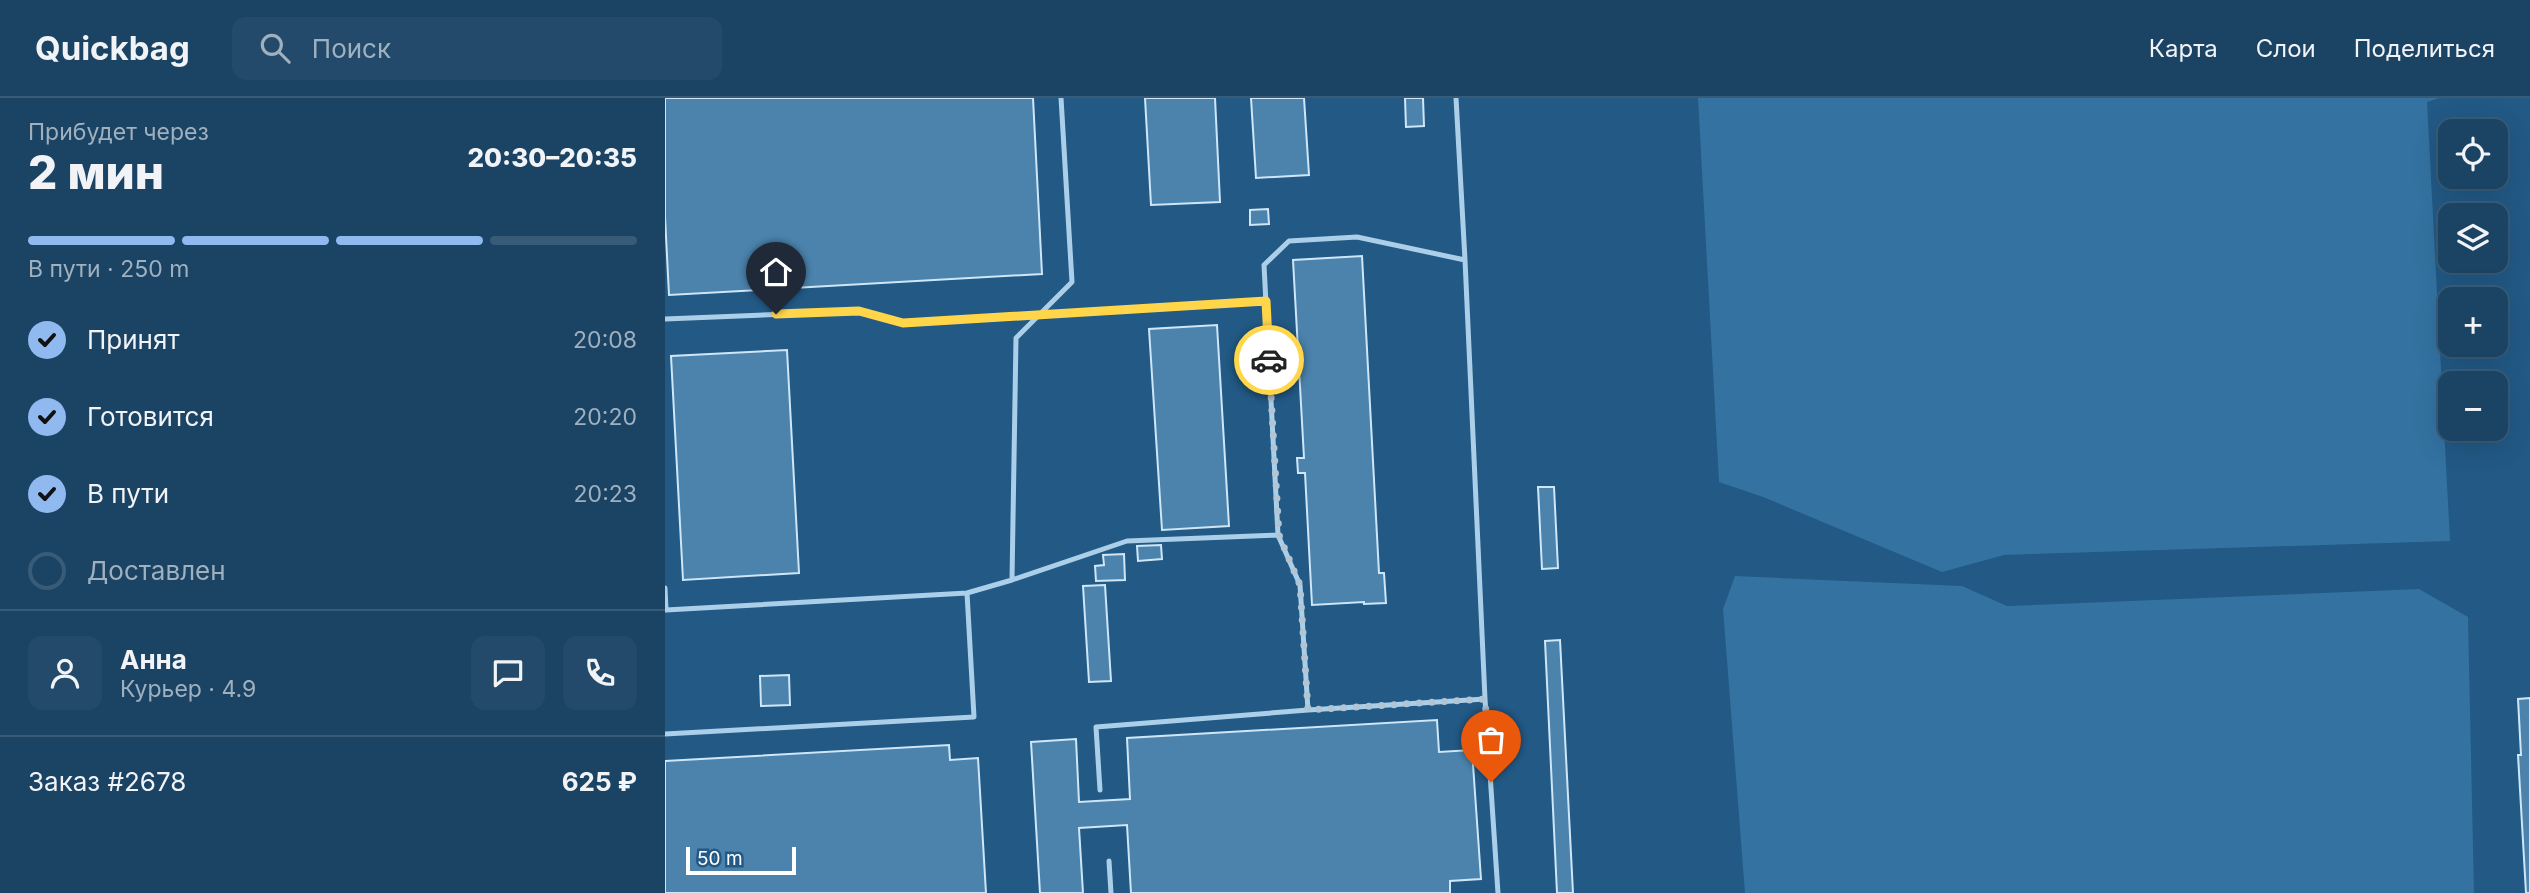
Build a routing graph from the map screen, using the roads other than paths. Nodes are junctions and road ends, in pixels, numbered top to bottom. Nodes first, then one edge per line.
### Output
1 (1061, 98) edge
2 (1456, 98) edge
3 (1465, 260) junction
4 (1266, 301) junction
5 (1038, 316) junction
6 (665, 318) edge
7 (1279, 535) junction
8 (1012, 580) junction
9 (665, 587) edge
10 (967, 593) junction
11 (666, 610) edge
12 (1485, 699) junction
13 (1308, 710) junction
14 (665, 734) edge
15 (1100, 790) dead end
16 (1109, 861) dead end
17 (1111, 893) edge
18 (1498, 893) edge

1 - 5 lane
2 - 3 lane
3 - 4 lane
3 - 12 lane
4 - 5 lane
4 - 7 lane
5 - 6 lane
5 - 8 lane
7 - 8 lane
7 - 13 lane
8 - 10 lane
9 - 11 lane
10 - 11 lane
10 - 14 lane
12 - 13 lane
12 - 18 lane
13 - 15 lane
16 - 17 lane

